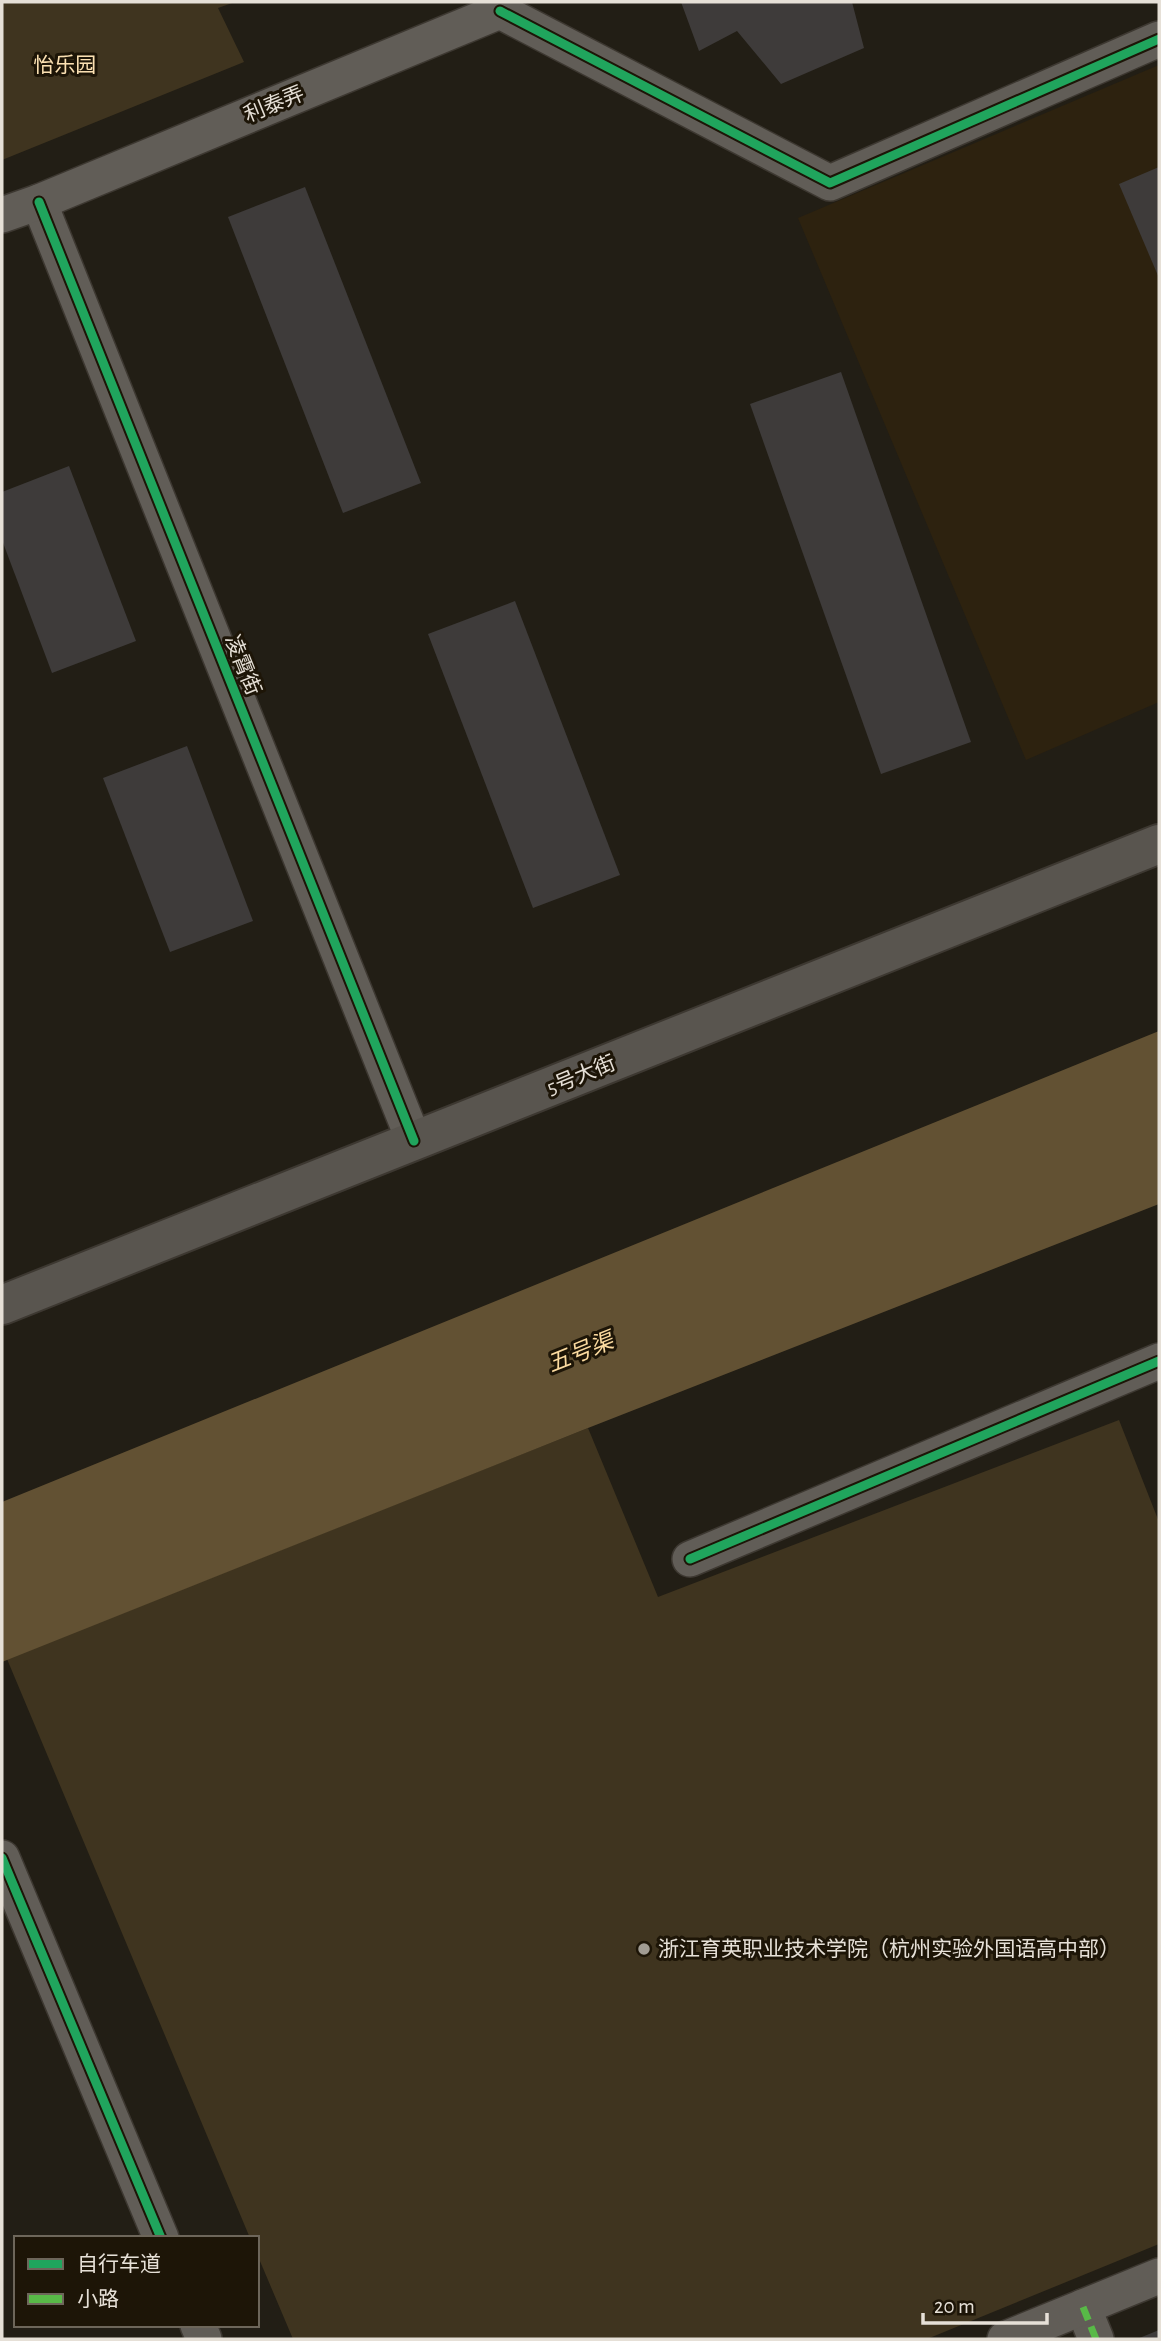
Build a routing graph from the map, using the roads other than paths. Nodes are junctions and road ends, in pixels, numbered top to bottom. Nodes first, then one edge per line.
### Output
1 (501, 6) edge
2 (1159, 39) edge
3 (39, 202) junction
4 (2, 215) edge
5 (1159, 844) edge
6 (414, 1141) junction
7 (2, 1305) edge
8 (1159, 1362) edge
9 (691, 1559) dead end
10 (2, 1858) edge
11 (160, 2236) edge
12 (1159, 2276) edge
13 (1083, 2307) junction
14 (1005, 2339) edge
15 (1096, 2339) edge

1 - 2 street
1 - 3 street, 利泰弄
3 - 4 street
3 - 6 street, 凌霄街
5 - 6 main road, 5号大街
6 - 7 main road, 5号大街
8 - 9 street
10 - 11 street
12 - 13 street
13 - 14 street
13 - 15 street

